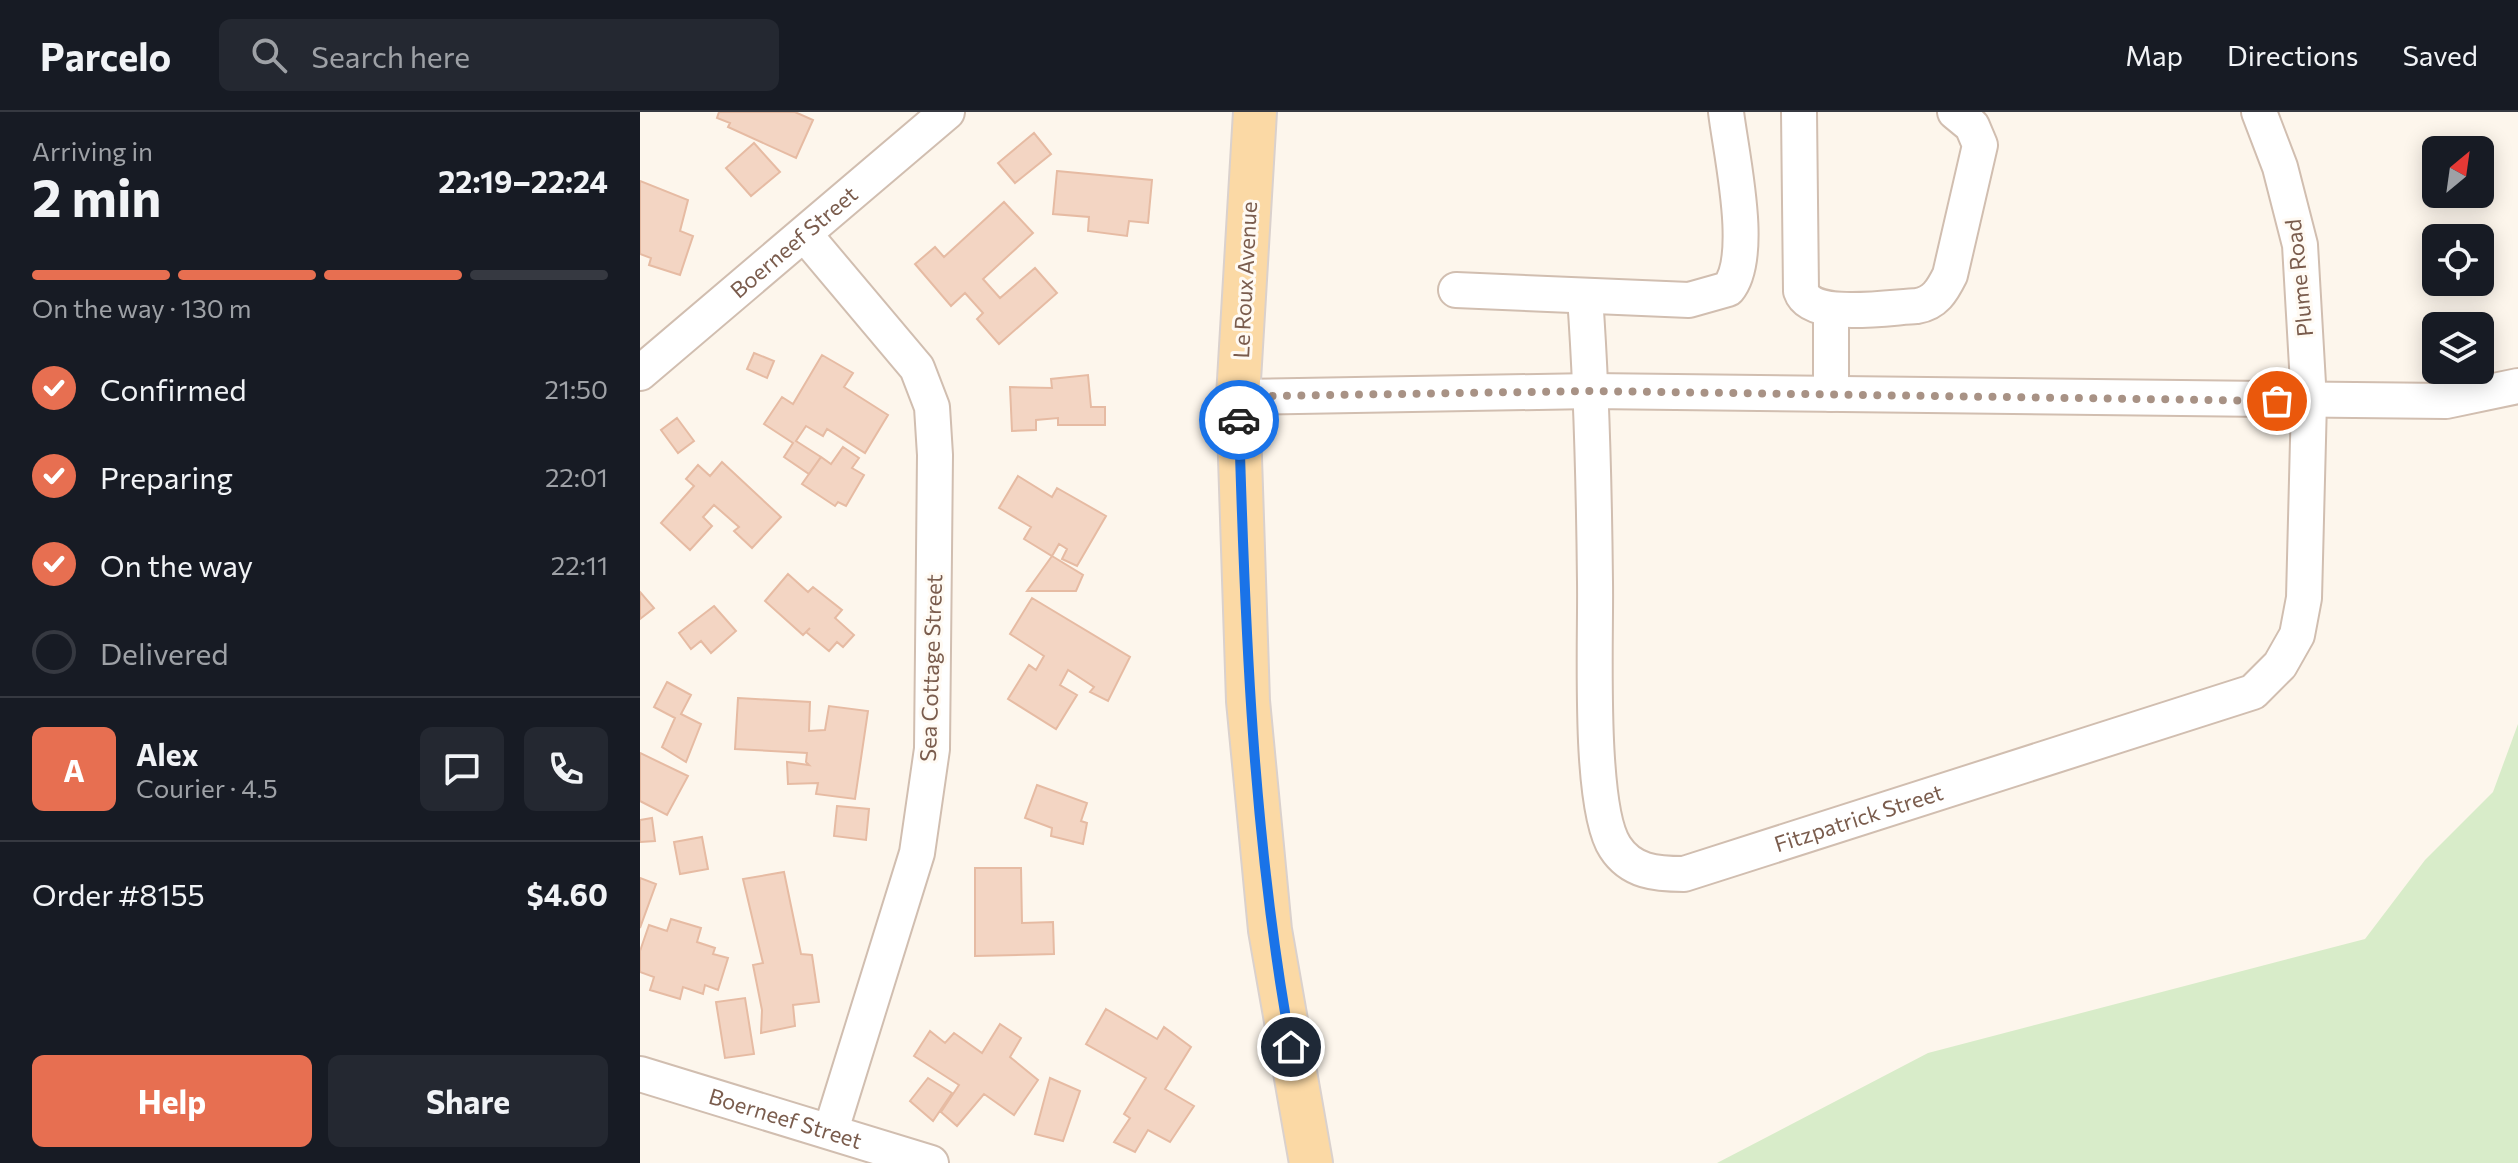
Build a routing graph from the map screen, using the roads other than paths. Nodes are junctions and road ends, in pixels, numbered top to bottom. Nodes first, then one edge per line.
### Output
1 (947, 112) edge
2 (1255, 112) edge
3 (1726, 112) edge
4 (1799, 112) edge
5 (1955, 112) edge
6 (2259, 112) edge
7 (805, 235) junction
8 (1456, 290) dead end
9 (1585, 297) junction
10 (1826, 310) junction
11 (640, 373) edge
12 (2518, 386) edge
13 (1592, 391) junction
14 (1831, 394) junction
15 (1238, 397) junction
16 (2309, 401) junction
17 (640, 1074) edge
18 (831, 1130) junction
19 (931, 1163) edge
20 (1311, 1163) edge

1 - 7 street, Boerneef Street
2 - 15 main road, Le Roux Avenue
3 - 9 street
4 - 10 street
5 - 10 street
6 - 16 street, Plume Road
7 - 11 street, Boerneef Street
7 - 18 street, Sea Cottage Street
8 - 9 street
9 - 13 street, Fitzpatrick Street
10 - 14 street
12 - 16 street
13 - 14 street
13 - 15 street
13 - 16 street, Fitzpatrick Street
14 - 16 street
15 - 20 main road, Le Roux Avenue
17 - 18 street, Boerneef Street
18 - 19 street, Boerneef Street

